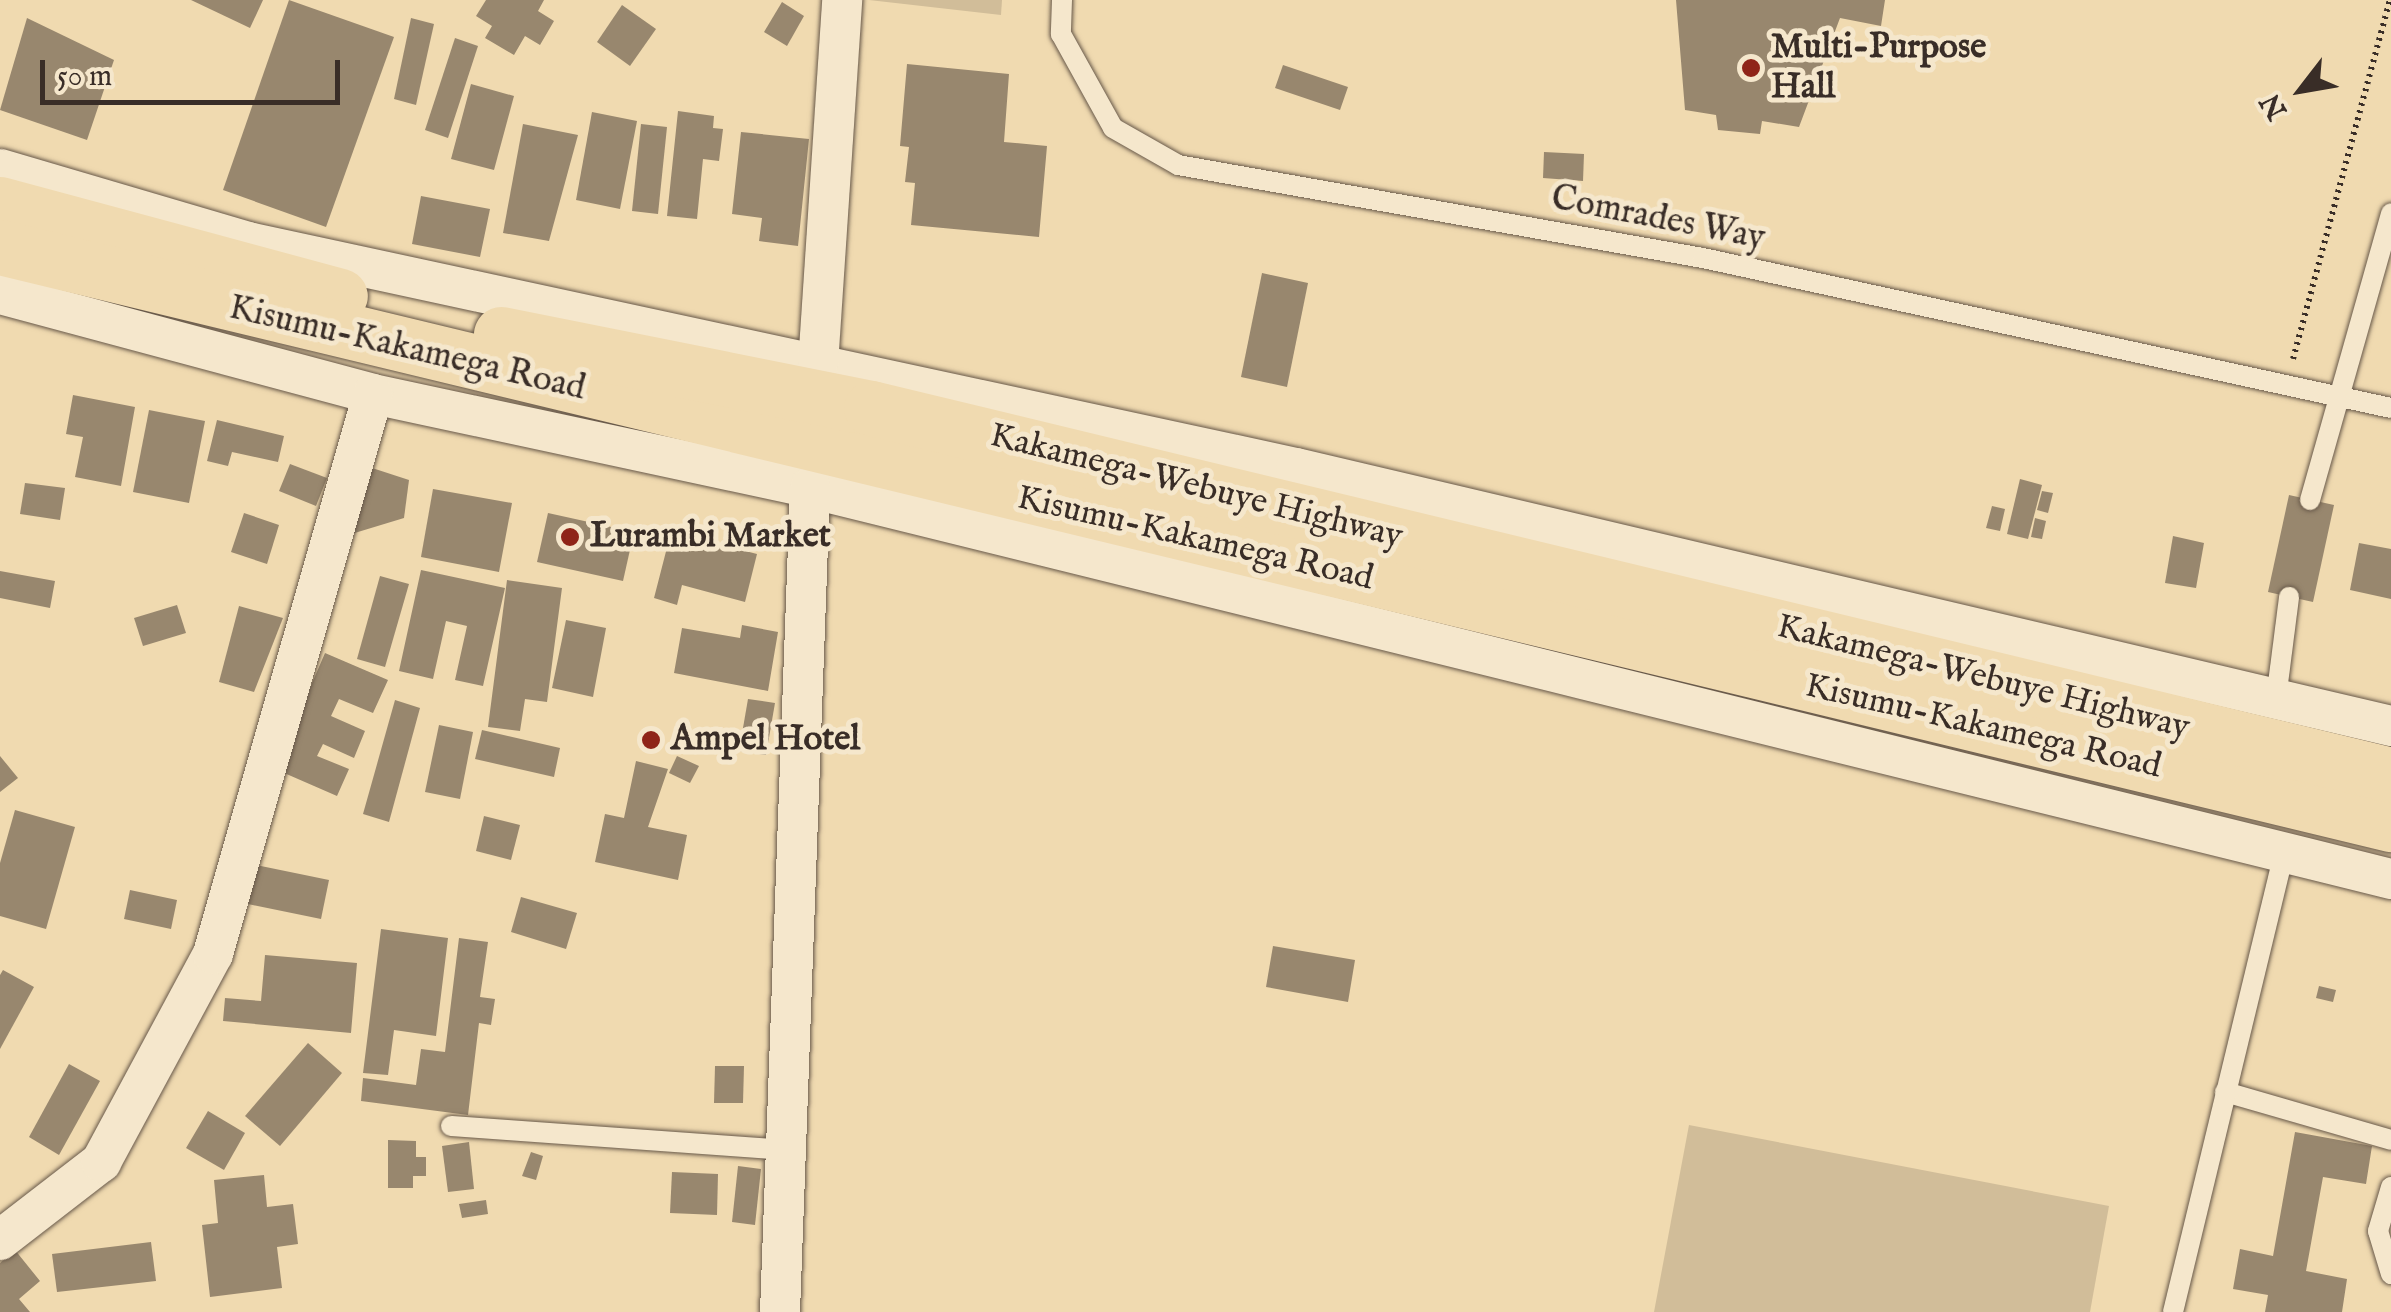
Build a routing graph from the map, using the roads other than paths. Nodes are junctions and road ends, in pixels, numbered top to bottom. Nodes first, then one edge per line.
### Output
1 (842, 0) edge
2 (1062, 0) edge
3 (0, 168) edge
4 (0, 204) edge
5 (2391, 214) edge
6 (0, 247) edge
7 (0, 294) edge
8 (818, 365) junction
9 (373, 394) junction
10 (2334, 395) junction
11 (2391, 408) edge
12 (810, 488) junction
13 (2310, 500) dead end
14 (2289, 597) dead end
15 (2276, 699) junction
16 (2391, 726) edge
17 (2391, 775) edge
18 (2391, 824) edge
19 (2284, 853) junction
20 (2391, 879) edge
21 (2226, 1092) junction
22 (450, 1126) dead end
23 (2391, 1140) edge
24 (787, 1150) junction
25 (2391, 1187) edge
26 (0, 1240) edge
27 (2391, 1274) edge
28 (780, 1312) edge
29 (2173, 1312) edge

1 - 8 street
2 - 10 lane, Comrades Way
3 - 8 street
4 - 17 highway, Kakamega-Webuye Highway
5 - 10 lane
6 - 18 highway, Kisumu-Kakamega Road
7 - 9 street
8 - 15 street
9 - 12 street
9 - 26 street
10 - 11 lane, Comrades Way
10 - 13 lane
12 - 19 street
12 - 24 street
14 - 15 lane
15 - 16 street
19 - 20 street
19 - 21 lane
21 - 23 lane
21 - 29 lane
22 - 24 lane
24 - 28 street
25 - 27 lane

